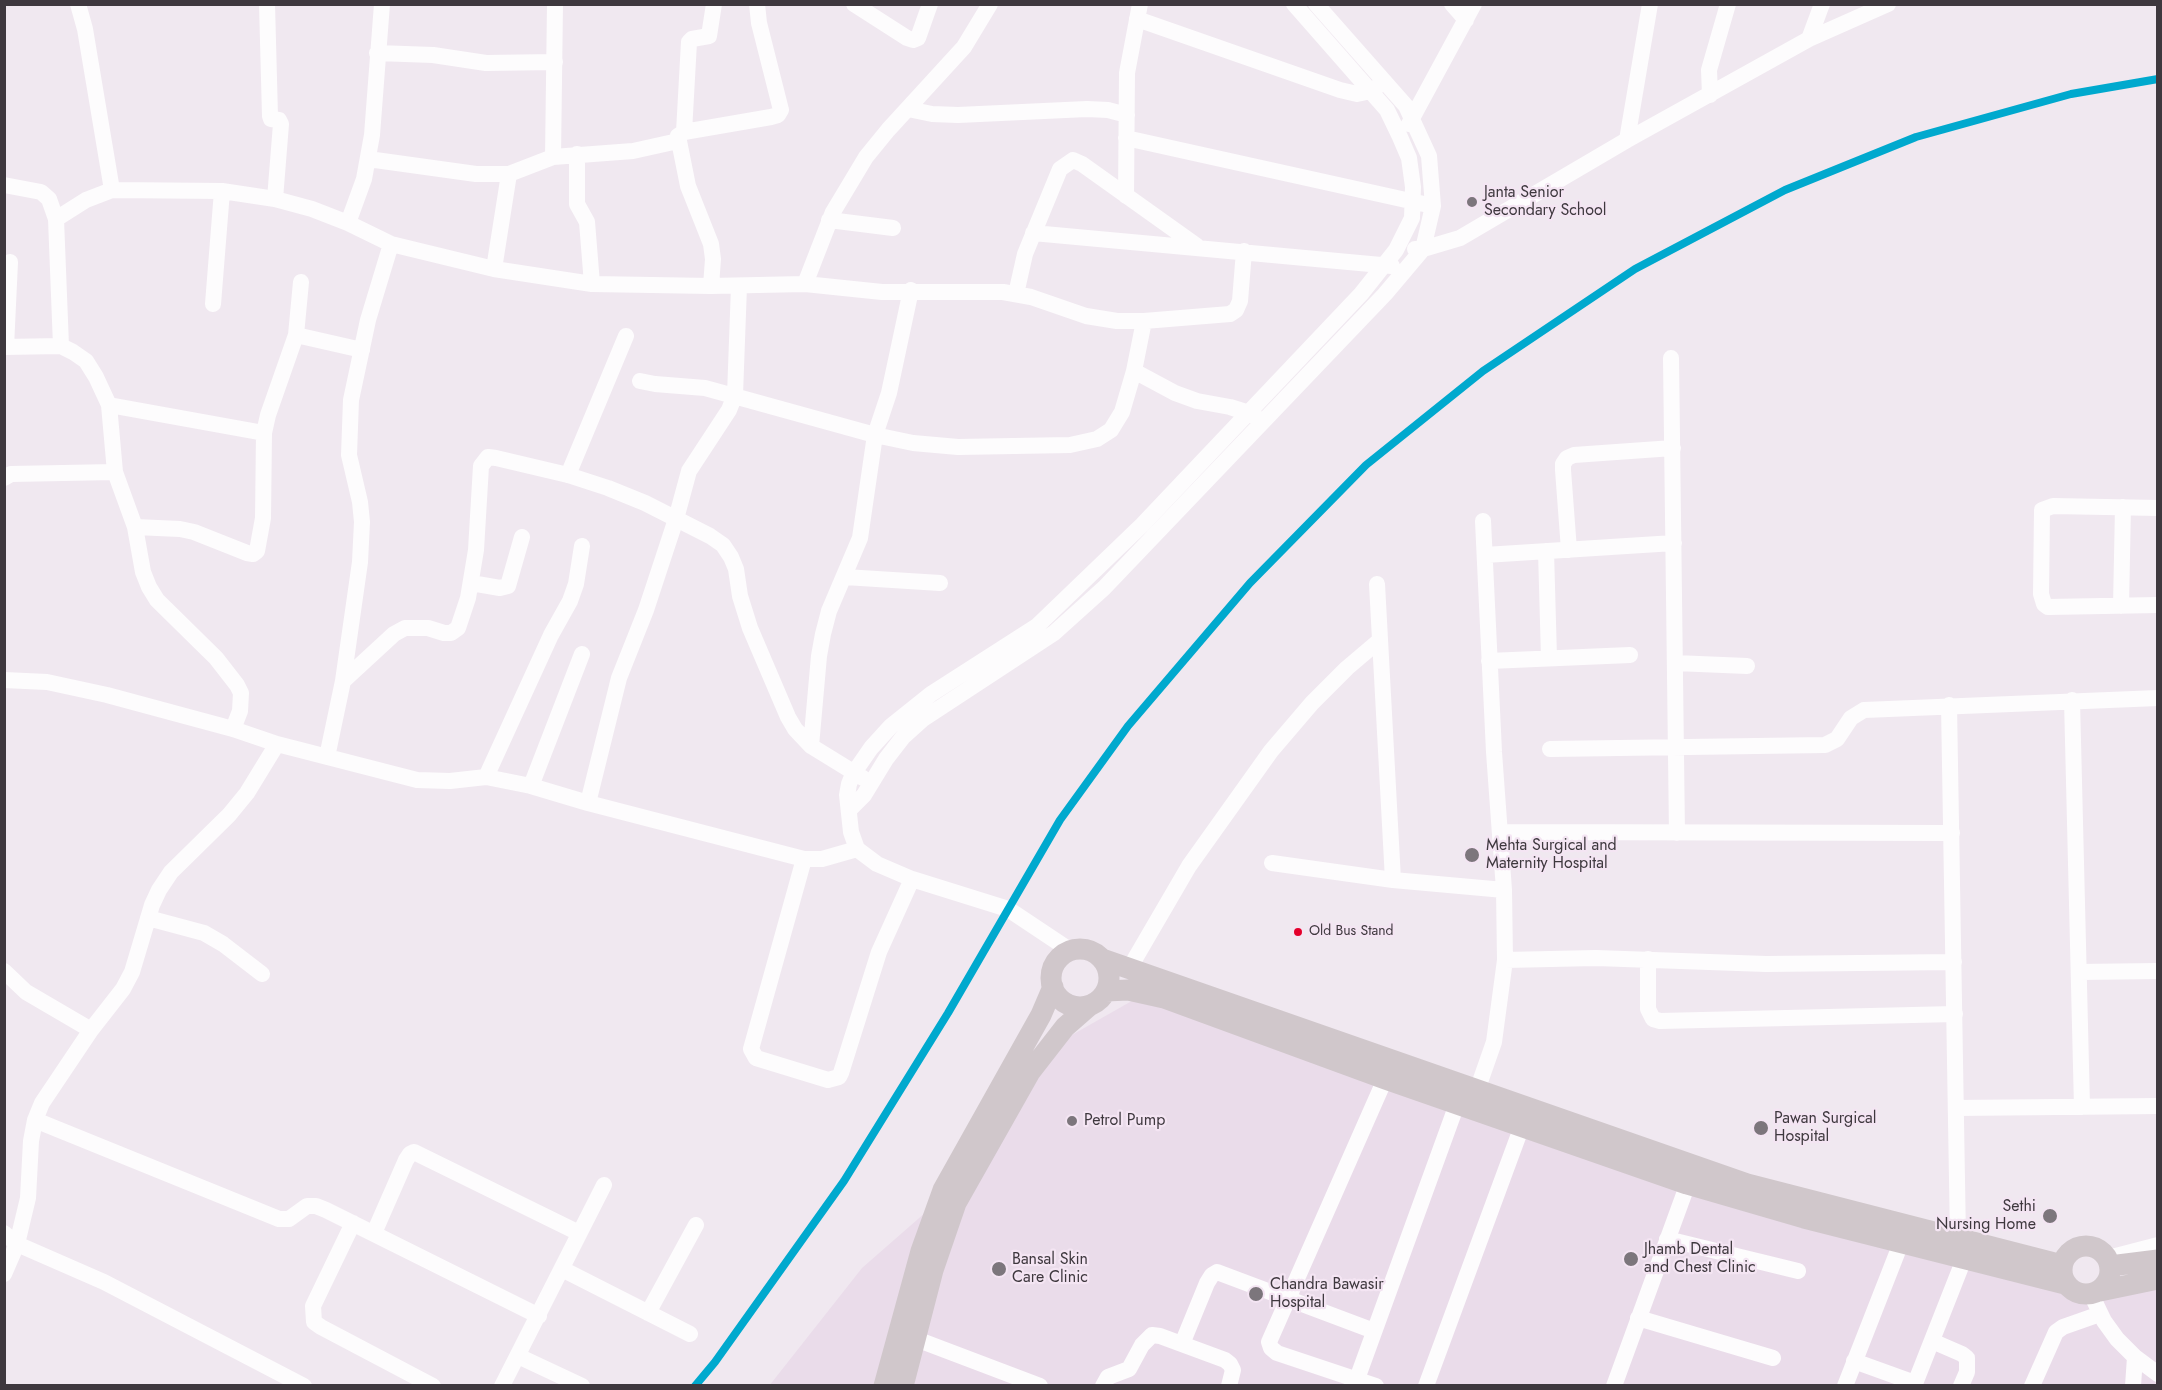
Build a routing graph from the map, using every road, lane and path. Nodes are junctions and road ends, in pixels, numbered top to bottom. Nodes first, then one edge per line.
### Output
1 (78, 4) edge
2 (267, 4) edge
3 (382, 4) edge
4 (555, 4) edge
5 (714, 4) edge
6 (757, 4) edge
7 (854, 4) edge
8 (930, 4) edge
9 (990, 4) edge
10 (1294, 4) edge
11 (1316, 4) edge
12 (1452, 4) edge
13 (1474, 4) edge
14 (1650, 4) edge
15 (1728, 4) edge
16 (1822, 4) edge
17 (1888, 4) edge
18 (1139, 12) edge
19 (1466, 20) junction
20 (1809, 39) junction
21 (377, 53) junction
22 (555, 62) junction
23 (1384, 81) junction
24 (1371, 91) junction
25 (1710, 95) junction
26 (908, 109) junction
27 (1127, 115) junction
28 (1412, 118) junction
29 (681, 136) junction
30 (1400, 137) junction
31 (1126, 138) junction
32 (1627, 141) junction
33 (577, 154) junction
34 (553, 157) junction
35 (368, 159) junction
36 (509, 174) junction
37 (4, 185) edge
38 (112, 190) junction
39 (222, 191) junction
40 (1126, 196) junction
41 (275, 200) junction
42 (1413, 203) junction
43 (1433, 206) junction
44 (56, 219) junction
45 (829, 220) junction
46 (348, 223) junction
47 (893, 228) dead end
48 (1033, 234) junction
49 (391, 244) junction
50 (1198, 247) junction
51 (1423, 249) junction
52 (1396, 250) junction
53 (1244, 251) junction
54 (10, 261) dead end
55 (1384, 265) junction
56 (1408, 267) junction
57 (494, 269) junction
58 (301, 282) dead end
59 (592, 284) junction
60 (805, 285) junction
61 (711, 286) junction
62 (739, 286) junction
63 (911, 290) junction
64 (1016, 294) junction
65 (213, 304) dead end
66 (1144, 321) junction
67 (296, 335) junction
68 (626, 336) dead end
69 (61, 346) junction
70 (5, 347) edge
71 (362, 350) junction
72 (1671, 358) dead end
73 (1134, 370) junction
74 (640, 381) dead end
75 (735, 395) junction
76 (109, 405) junction
77 (1256, 417) junction
78 (264, 434) junction
79 (875, 435) junction
80 (1673, 448) junction
81 (115, 472) junction
82 (568, 475) junction
83 (4, 478) edge
84 (2123, 507) junction
85 (2157, 508) edge
86 (676, 519) junction
87 (1483, 521) dead end
88 (135, 527) junction
89 (522, 537) dead end
90 (1674, 543) junction
91 (582, 546) dead end
92 (1569, 550) junction
93 (1546, 551) junction
94 (1485, 555) junction
95 (845, 578) junction
96 (471, 583) junction
97 (940, 583) dead end
98 (1377, 584) dead end
99 (2157, 605) edge
100 (2121, 606) junction
101 (1380, 640) junction
102 (582, 654) dead end
103 (1630, 655) dead end
104 (1549, 658) junction
105 (1489, 661) junction
106 (1675, 663) junction
107 (1747, 666) dead end
108 (4, 680) edge
109 (342, 681) junction
110 (2157, 698) edge
111 (2072, 700) junction
112 (1949, 705) junction
113 (233, 729) junction
114 (277, 744) junction
115 (811, 746) junction
116 (1676, 747) junction
117 (1550, 749) dead end
118 (327, 757) junction
119 (853, 774) junction
120 (486, 777) junction
121 (872, 783) junction
122 (531, 786) junction
123 (588, 803) junction
124 (849, 810) junction
125 (1500, 832) junction
126 (1677, 833) junction
127 (1952, 833) junction
128 (857, 849) junction
129 (804, 859) junction
130 (1272, 863) dead end
131 (912, 879) junction
132 (1393, 880) junction
133 (1504, 890) junction
134 (148, 918) junction
135 (1071, 951) junction
136 (1102, 959) junction
137 (1648, 959) junction
138 (1505, 960) junction
139 (1954, 962) junction
140 (1129, 969) junction
141 (4, 971) edge
142 (2157, 971) edge
143 (2079, 972) junction
144 (262, 974) dead end
145 (1053, 987) junction
146 (1106, 991) junction
147 (1089, 1006) junction
148 (1955, 1014) junction
149 (91, 1030) junction
150 (1385, 1079) junction
151 (1468, 1101) junction
152 (2157, 1106) edge
153 (2082, 1107) junction
154 (1956, 1108) junction
155 (35, 1120) junction
156 (1522, 1126) junction
157 (1691, 1175) junction
158 (604, 1185) dead end
159 (353, 1223) junction
160 (696, 1225) dead end
161 (374, 1233) junction
162 (579, 1233) junction
163 (11, 1238) edge
164 (1667, 1239) junction
165 (1901, 1243) junction
166 (2157, 1245) edge
167 (1961, 1249) junction
168 (2157, 1260) edge
169 (2109, 1262) junction
170 (562, 1269) junction
171 (1798, 1271) dead end
172 (5, 1273) edge
173 (2063, 1274) junction
174 (2157, 1279) edge
175 (2095, 1292) junction
176 (1287, 1299) junction
177 (648, 1313) junction
178 (2100, 1314) junction
179 (539, 1316) junction
180 (1638, 1318) junction
181 (1374, 1331) junction
182 (690, 1334) dead end
183 (916, 1339) junction
184 (1932, 1341) junction
185 (1182, 1344) junction
186 (518, 1356) junction
187 (2135, 1357) junction
188 (1773, 1358) dead end
189 (1854, 1361) junction
190 (2157, 1374) edge
191 (1004, 1379) edge
192 (1357, 1379) junction
193 (1915, 1384) edge
194 (304, 1386) edge
195 (433, 1386) edge
196 (502, 1386) edge
197 (582, 1386) edge
198 (884, 1386) edge
199 (903, 1386) edge
200 (1040, 1386) edge
201 (1103, 1386) edge
202 (1229, 1386) edge
203 (1376, 1386) edge
204 (1426, 1386) edge
205 (1614, 1386) edge
206 (1845, 1386) edge
207 (1961, 1386) edge
208 (2032, 1386) edge
209 (2133, 1386) edge

1 - 38 street
2 - 41 street
3 - 21 street
4 - 22 street
5 - 29 street
6 - 29 street
7 - 8 street
9 - 26 street
10 - 24 street
11 - 23 street
12 - 19 street
13 - 19 street
14 - 32 street
15 - 25 street
16 - 20 street
17 - 20 street
18 - 24 street
18 - 27 street
19 - 28 street
20 - 25 street
21 - 22 street
21 - 35 street
22 - 34 street
23 - 24 street
23 - 28 street
24 - 30 street
25 - 32 street
26 - 27 street
26 - 45 street
27 - 31 street
28 - 30 street
28 - 43 street
29 - 33 street
29 - 61 street
30 - 42 street
31 - 40 street
31 - 42 street
32 - 51 street
33 - 34 street
33 - 59 street
34 - 36 street
35 - 36 street
35 - 46 street
36 - 57 street
37 - 44 street
38 - 39 street
38 - 44 street
39 - 41 street
39 - 65 street
40 - 48 street
40 - 50 street
41 - 46 street
42 - 43 street
42 - 52 street
43 - 51 street
44 - 69 street
45 - 47 street
45 - 60 street
46 - 49 street
48 - 50 street
48 - 64 street
49 - 57 street
49 - 71 street
50 - 53 street
51 - 52 street
51 - 56 street
52 - 55 street
53 - 55 street
53 - 66 street
54 - 70 street
55 - 56 street
55 - 77 street
56 - 77 street
57 - 59 street
58 - 67 street
59 - 61 street
60 - 62 street
60 - 63 street
61 - 62 street
62 - 75 street
63 - 64 street
63 - 79 street
64 - 66 street
66 - 73 street
67 - 71 street
67 - 78 street
68 - 82 street
69 - 70 street
69 - 76 street
71 - 109 street
72 - 80 street
73 - 77 street
73 - 79 street
74 - 75 street
75 - 79 street
75 - 86 street
76 - 78 street
76 - 81 street
77 - 119 street
77 - 121 street
78 - 88 street
79 - 95 street
80 - 90 street
80 - 92 street
81 - 83 street
81 - 88 street
82 - 86 street
82 - 96 street
84 - 85 street
84 - 100 street
84 - 100 street
86 - 115 street
86 - 123 street
87 - 94 street
88 - 113 street
89 - 96 street
90 - 92 street
90 - 106 street
91 - 120 street
92 - 93 street
93 - 94 street
93 - 104 street
94 - 105 street
95 - 97 street
95 - 115 street
96 - 109 street
98 - 101 street
99 - 100 street
101 - 132 street
101 - 140 street
102 - 122 street
103 - 104 street
104 - 105 street
105 - 125 street
106 - 107 street
106 - 116 street
108 - 113 street
109 - 118 street
110 - 111 street
111 - 112 street
111 - 143 street
112 - 116 street
112 - 127 street
113 - 114 street
114 - 118 street
114 - 134 street
115 - 119 street
116 - 117 street
116 - 126 street
118 - 120 street
119 - 121 street
119 - 124 street
120 - 122 street
121 - 124 street
122 - 123 street
123 - 129 street
124 - 128 street
125 - 126 street
125 - 133 street
126 - 127 street
127 - 139 street
128 - 129 street
128 - 131 street
129 - 131 street
130 - 132 street
131 - 135 street
132 - 133 street
133 - 138 street
134 - 144 street
134 - 149 street
135 - 136 main road
135 - 145 main road
136 - 140 main road
136 - 146 main road
137 - 138 street
137 - 139 street
137 - 148 street
138 - 151 street
139 - 148 street
140 - 151 main road
141 - 149 street
142 - 143 street
143 - 153 street
145 - 147 main road
145 - 198 main road
146 - 147 main road
146 - 150 main road
147 - 183 main road
148 - 154 street
149 - 155 street
150 - 151 main road
150 - 176 street
151 - 156 main road
151 - 157 main road
151 - 181 street
152 - 153 street
153 - 154 street
154 - 167 street
155 - 159 street
155 - 163 street
156 - 157 main road
156 - 204 street
157 - 164 street
157 - 165 main road
157 - 167 main road
158 - 162 street
159 - 161 street
159 - 195 street
160 - 177 street
161 - 162 street
161 - 179 street
162 - 170 street
163 - 172 street
163 - 194 street
164 - 171 street
164 - 180 street
165 - 167 main road
165 - 189 street
166 - 169 street
167 - 173 main road
167 - 184 street
168 - 169 main road
169 - 173 main road
169 - 175 main road
170 - 177 street
170 - 179 street
173 - 175 main road
174 - 175 main road
175 - 178 street
176 - 181 street
176 - 185 street
176 - 192 street
177 - 182 street
178 - 187 street
178 - 208 street
179 - 186 street
180 - 188 street
180 - 205 street
181 - 192 street
183 - 191 street
183 - 199 main road
184 - 193 street
184 - 207 street
185 - 201 street
185 - 202 street
186 - 196 street
186 - 197 street
187 - 190 street
187 - 209 street
189 - 193 street
189 - 206 street
191 - 200 street
192 - 203 street

